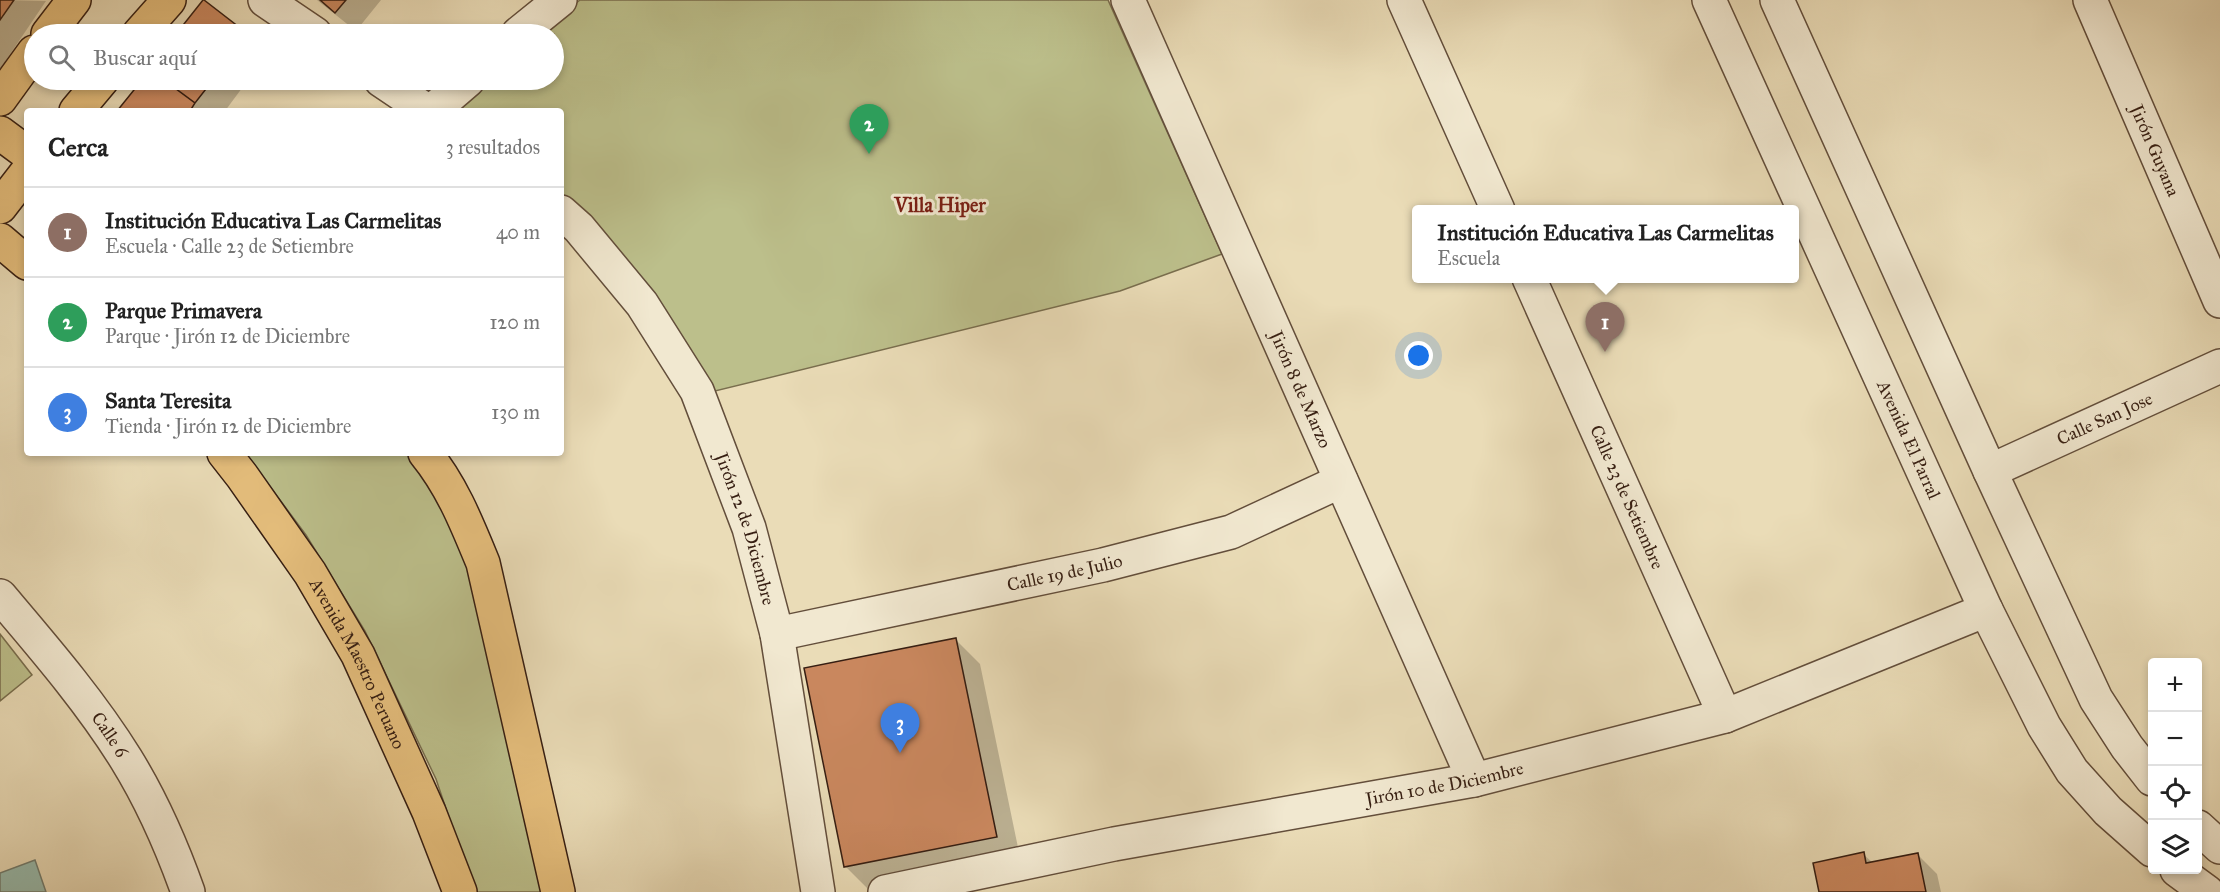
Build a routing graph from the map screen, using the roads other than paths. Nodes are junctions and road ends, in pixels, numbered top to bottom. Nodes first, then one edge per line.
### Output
1 (74, 0) edge
2 (170, 0) edge
3 (265, 0) edge
4 (560, 0) edge
5 (1128, 0) edge
6 (1404, 0) edge
7 (1709, 0) edge
8 (1777, 0) edge
9 (2090, 0) edge
10 (56, 24) edge
11 (148, 24) edge
12 (300, 24) edge
13 (530, 24) edge
14 (24, 65) edge
15 (94, 90) edge
16 (396, 90) edge
17 (456, 90) edge
18 (0, 99) edge
19 (79, 108) edge
20 (423, 108) edge
21 (435, 108) edge
22 (0, 133) edge
23 (24, 151) edge
24 (24, 176) edge
25 (1496, 205) edge
26 (0, 207) edge
27 (564, 215) edge
28 (0, 240) edge
29 (24, 260) edge
30 (1531, 283) edge
31 (2220, 301) edge
32 (2220, 366) edge
33 (226, 456) edge
34 (427, 456) edge
35 (1990, 471) junction
36 (1341, 481) junction
37 (0, 596) edge
38 (1986, 610) junction
39 (777, 634) junction
40 (1725, 716) junction
41 (2148, 774) edge
42 (1474, 780) junction
43 (2202, 831) edge
44 (2148, 846) edge
45 (2220, 847) edge
46 (2182, 874) edge
47 (188, 892) edge
48 (460, 892) edge
49 (558, 892) edge
50 (818, 892) edge
51 (885, 892) edge
52 (2207, 892) edge

1 - 10 main road
2 - 11 main road
3 - 12 street
4 - 13 street
5 - 36 street, Jirón 8 de Marzo
6 - 25 street
7 - 38 street, Avenida El Parral
8 - 35 street
9 - 31 street, Jirón Guyana
14 - 18 main road
15 - 19 main road
16 - 20 street
17 - 21 street
22 - 23 main road
24 - 26 main road
27 - 39 street, Jirón 12 de Diciembre
28 - 29 main road
30 - 40 street, Calle 23 de Setiembre
32 - 35 street, Calle San Jose
33 - 48 main road, Avenida Maestro Peruano
34 - 49 main road
35 - 41 street
36 - 39 street, Calle 19 de Julio
36 - 42 street, Jirón 8 de Marzo
37 - 47 street, Calle 6
38 - 40 street, Jirón 10 de Diciembre
38 - 44 street, Avenida El Parral
39 - 50 street, Jirón 12 de Diciembre
40 - 42 street, Jirón 10 de Diciembre
42 - 51 street, Jirón 10 de Diciembre
43 - 45 street
46 - 52 street

